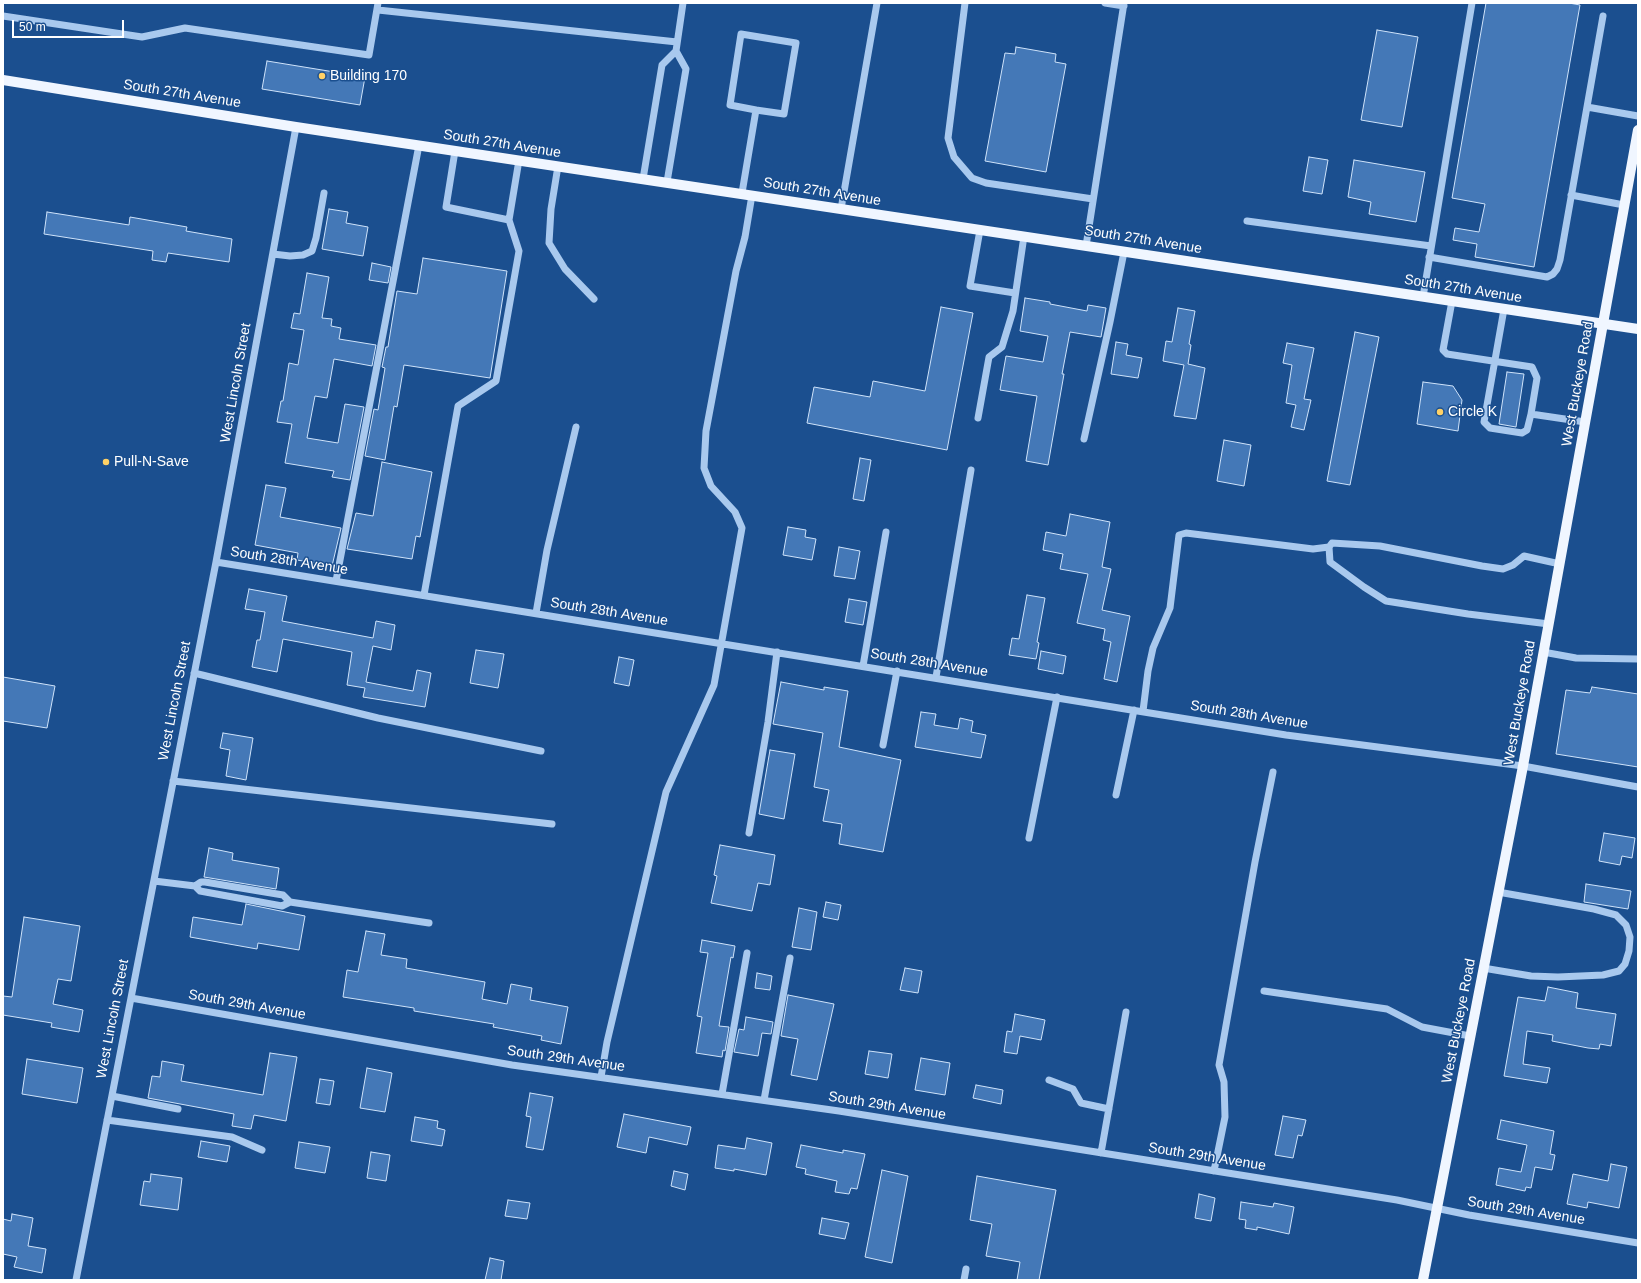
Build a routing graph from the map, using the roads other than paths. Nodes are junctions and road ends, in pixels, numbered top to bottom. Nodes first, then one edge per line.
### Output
1 (683, 3) edge
2 (877, 3) edge
3 (965, 3) edge
4 (1105, 3) edge
5 (1472, 3) edge
6 (1124, 5) edge
7 (378, 6) edge
8 (3, 16) edge
9 (1603, 16) dead end
10 (677, 42) junction
11 (676, 51) junction
12 (3, 80) edge
13 (1587, 107) junction
14 (756, 110) junction
15 (1638, 116) edge
16 (296, 127) junction
17 (1638, 130) edge
18 (419, 145) junction
19 (455, 151) junction
20 (520, 160) junction
21 (558, 166) junction
22 (643, 178) junction
23 (667, 182) junction
24 (324, 193) dead end
25 (747, 194) junction
26 (1571, 195) junction
27 (1093, 199) junction
28 (1624, 205) junction
29 (841, 209) junction
30 (509, 220) junction
31 (1247, 221) dead end
32 (980, 230) junction
33 (1024, 236) junction
34 (1086, 246) junction
35 (1431, 246) junction
36 (1124, 252) junction
37 (273, 254) junction
38 (1429, 257) junction
39 (1015, 293) junction
40 (1423, 297) junction
41 (594, 299) dead end
42 (1452, 301) junction
43 (1504, 309) junction
44 (1603, 324) junction
45 (1638, 329) edge
46 (1495, 361) junction
47 (1531, 414) junction
48 (978, 418) dead end
49 (1586, 422) junction
50 (576, 427) dead end
51 (1084, 439) dead end
52 (971, 470) dead end
53 (886, 532) dead end
54 (1329, 547) junction
55 (216, 562) junction
56 (1560, 564) junction
57 (336, 581) junction
58 (424, 595) junction
59 (536, 613) junction
60 (1549, 624) junction
61 (722, 643) junction
62 (777, 652) junction
63 (1544, 652) junction
64 (1638, 659) edge
65 (863, 666) junction
66 (897, 671) junction
67 (194, 672) junction
68 (936, 677) junction
69 (1057, 697) junction
70 (1134, 710) junction
71 (1143, 711) junction
72 (883, 745) dead end
73 (541, 750) dead end
74 (1523, 766) junction
75 (1273, 772) dead end
76 (173, 781) junction
77 (1638, 787) edge
78 (1116, 795) dead end
79 (552, 824) dead end
80 (749, 833) dead end
81 (1030, 838) dead end
82 (154, 881) junction
83 (1498, 892) junction
84 (429, 923) dead end
85 (746, 953) dead end
86 (790, 958) dead end
87 (1483, 968) junction
88 (1264, 991) dead end
89 (131, 998) junction
90 (1126, 1012) dead end
91 (1470, 1036) junction
92 (601, 1077) junction
93 (1049, 1080) dead end
94 (722, 1094) junction
95 (112, 1096) junction
96 (764, 1100) junction
97 (178, 1109) dead end
98 (1109, 1109) junction
99 (107, 1120) junction
100 (262, 1150) dead end
101 (1101, 1153) junction
102 (1214, 1171) junction
103 (1436, 1209) junction
104 (1638, 1243) edge
105 (966, 1269) dead end
106 (76, 1280) edge
107 (964, 1280) edge
108 (1423, 1280) edge

1 - 10 street
2 - 29 street
3 - 27 street
4 - 6 street
5 - 35 street
6 - 27 street
7 - 8 street
7 - 10 street
9 - 13 street
10 - 11 street
11 - 22 street
11 - 23 street
12 - 16 main road, South 27th Avenue
13 - 15 street
13 - 26 street
14 - 14 street
14 - 25 street
16 - 18 main road, South 27th Avenue
16 - 37 street, West Lincoln Street
17 - 28 main road, West Buckeye Road
18 - 19 main road, South 27th Avenue
18 - 57 street
19 - 20 main road, South 27th Avenue
19 - 30 street
20 - 21 main road, South 27th Avenue
20 - 30 street
21 - 22 main road, South 27th Avenue
21 - 41 street
22 - 23 main road, South 27th Avenue
23 - 25 main road, South 27th Avenue
24 - 37 street
25 - 29 main road, South 27th Avenue
25 - 61 street
26 - 28 street
26 - 38 street
27 - 34 street
28 - 44 main road, West Buckeye Road
29 - 32 main road, South 27th Avenue
30 - 58 street
31 - 35 street
32 - 33 main road, South 27th Avenue
32 - 39 street
33 - 34 main road, South 27th Avenue
33 - 39 street
34 - 36 main road, South 27th Avenue
35 - 38 street
36 - 40 main road, South 27th Avenue
36 - 51 street
37 - 55 street, West Lincoln Street
38 - 40 street
39 - 48 street
40 - 42 main road, South 27th Avenue
42 - 43 main road, South 27th Avenue
42 - 46 street
43 - 44 main road, South 27th Avenue
43 - 46 street
44 - 45 main road, South 27th Avenue
44 - 49 main road, West Buckeye Road
46 - 47 street
46 - 47 street
47 - 49 street
49 - 56 main road, West Buckeye Road
50 - 59 street
52 - 68 street
53 - 65 street
54 - 56 street
54 - 60 street
54 - 71 street
55 - 57 street, South 28th Avenue
55 - 67 street, West Lincoln Street
56 - 60 main road, West Buckeye Road
57 - 58 street, South 28th Avenue
58 - 59 street, South 28th Avenue
59 - 61 street, South 28th Avenue
60 - 63 main road, West Buckeye Road
61 - 62 street, South 28th Avenue
61 - 92 street
62 - 65 street, South 28th Avenue
62 - 80 street
63 - 64 street
63 - 74 main road, West Buckeye Road
65 - 66 street, South 28th Avenue
66 - 68 street, South 28th Avenue
66 - 72 street
67 - 73 street
67 - 76 street, West Lincoln Street
68 - 69 street, South 28th Avenue
69 - 70 street, South 28th Avenue
69 - 81 street
70 - 71 street, South 28th Avenue
70 - 78 street
71 - 74 street, South 28th Avenue
74 - 77 street, South 28th Avenue
74 - 83 main road, West Buckeye Road
75 - 102 street
76 - 79 street
76 - 82 street, West Lincoln Street
82 - 84 street
82 - 89 street, West Lincoln Street
83 - 87 main road, West Buckeye Road
83 - 87 street
85 - 94 street
86 - 96 street
87 - 91 main road, West Buckeye Road
88 - 91 street
89 - 92 street, South 29th Avenue
89 - 95 street, West Lincoln Street
90 - 98 street
91 - 103 main road, West Buckeye Road
92 - 94 street, South 29th Avenue
93 - 98 street
94 - 96 street, South 29th Avenue
95 - 97 street
95 - 99 street, West Lincoln Street
96 - 101 street, South 29th Avenue
98 - 101 street
99 - 100 street
99 - 106 street, West Lincoln Street
101 - 102 street, South 29th Avenue
102 - 103 street, South 29th Avenue
103 - 104 street, South 29th Avenue
103 - 108 main road, West Buckeye Road
105 - 107 street

